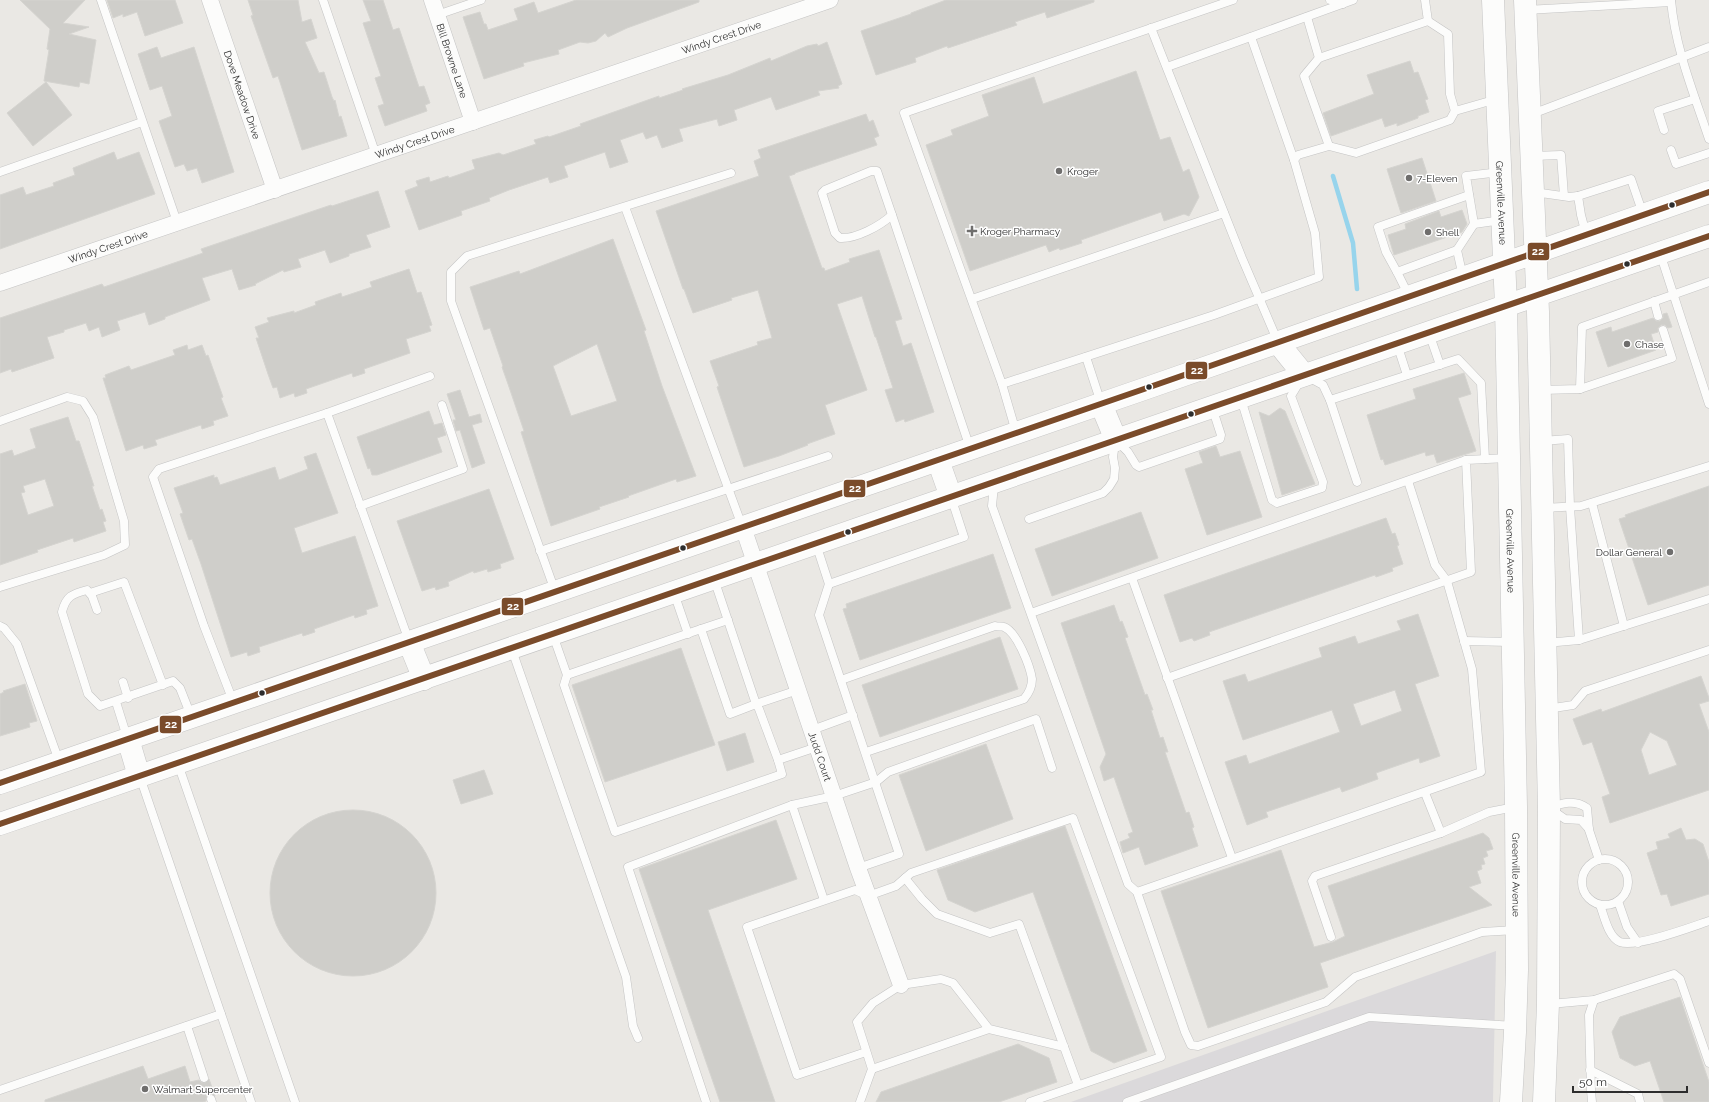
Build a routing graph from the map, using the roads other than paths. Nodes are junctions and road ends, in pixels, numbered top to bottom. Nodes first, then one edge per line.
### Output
1 (101, 0) edge
2 (210, 0) edge
3 (323, 0) edge
4 (432, 0) edge
5 (481, 0) edge
6 (830, 0) edge
7 (1233, 0) edge
8 (1330, 0) edge
9 (1353, 0) edge
10 (1425, 0) edge
11 (1493, 0) edge
12 (1671, 1) edge
13 (1520, 3) edge
14 (1597, 3) edge
15 (1343, 4) junction
16 (437, 15) junction
17 (1307, 17) junction
18 (1428, 21) junction
19 (1151, 28) junction
20 (1251, 37) junction
21 (1709, 47) edge
22 (1682, 57) junction
23 (1319, 58) junction
24 (1167, 67) junction
25 (1498, 99) junction
26 (1695, 99) junction
27 (1455, 111) junction
28 (1530, 114) junction
29 (142, 122) junction
30 (473, 122) junction
31 (1664, 130) dead end
32 (1709, 139) edge
33 (1328, 146) junction
34 (1671, 150) dead end
35 (1709, 153) edge
36 (376, 155) junction
37 (1532, 156) junction
38 (1294, 160) junction
39 (0, 172) edge
40 (1501, 172) junction
41 (731, 173) dead end
42 (275, 190) junction
43 (1534, 192) junction
44 (1709, 192) edge
45 (1470, 195) junction
46 (1564, 196) junction
47 (1578, 196) junction
48 (625, 207) junction
49 (1224, 214) junction
50 (892, 215) junction
51 (1643, 215) junction
52 (1502, 220) junction
53 (177, 222) junction
54 (1474, 224) junction
55 (1586, 235) junction
56 (1709, 236) edge
57 (1457, 250) junction
58 (1536, 252) junction
59 (1660, 252) junction
60 (1503, 264) junction
61 (1397, 272) junction
62 (1463, 278) junction
63 (1709, 282) edge
64 (0, 283) edge
65 (1674, 294) junction
66 (1538, 295) junction
67 (1410, 297) junction
68 (1258, 298) junction
69 (972, 299) junction
70 (1654, 301) junction
71 (1506, 306) junction
72 (1658, 316) dead end
73 (1663, 330) dead end
74 (1429, 332) junction
75 (1278, 343) junction
76 (1397, 343) junction
77 (1086, 357) junction
78 (1440, 364) junction
79 (1304, 375) junction
80 (1407, 375) junction
81 (430, 376) dead end
82 (1002, 384) junction
83 (1580, 389) junction
84 (1540, 390) junction
85 (1240, 397) junction
86 (1330, 400) junction
87 (1101, 404) junction
88 (1709, 404) edge
89 (442, 405) dead end
90 (1212, 407) junction
91 (327, 413) junction
92 (0, 421) edge
93 (1016, 433) junction
94 (1116, 440) junction
95 (1541, 441) junction
96 (970, 449) junction
97 (828, 456) dead end
98 (1509, 458) junction
99 (1485, 459) junction
100 (938, 460) junction
101 (1466, 460) junction
102 (1709, 466) edge
103 (1408, 481) junction
104 (994, 482) junction
105 (1358, 482) dead end
106 (728, 488) junction
107 (951, 497) junction
108 (1592, 503) junction
109 (360, 506) junction
110 (1570, 507) junction
111 (1543, 508) junction
112 (1029, 519) dead end
113 (743, 527) junction
114 (815, 543) junction
115 (540, 551) junction
116 (756, 564) junction
117 (714, 578) junction
118 (1132, 578) junction
119 (1447, 581) junction
120 (829, 584) junction
121 (0, 587) edge
122 (555, 592) junction
123 (674, 592) junction
124 (90, 593) junction
125 (1709, 599) edge
126 (97, 610) dead end
127 (1031, 613) junction
128 (728, 620) junction
129 (0, 626) edge
130 (1624, 626) junction
131 (701, 630) junction
132 (553, 634) junction
133 (688, 634) junction
134 (1579, 640) junction
135 (410, 642) junction
136 (1464, 642) junction
137 (1513, 642) junction
138 (1545, 643) junction
139 (512, 649) junction
140 (1709, 650) edge
141 (567, 675) junction
142 (1167, 678) junction
143 (424, 679) junction
144 (841, 680) junction
145 (123, 682) dead end
146 (163, 685) junction
147 (798, 690) junction
148 (128, 698) junction
149 (116, 702) junction
150 (234, 702) junction
151 (756, 704) junction
152 (188, 709) junction
153 (1547, 709) junction
154 (853, 715) junction
155 (812, 730) junction
156 (128, 739) junction
157 (817, 746) junction
158 (866, 752) junction
159 (778, 760) junction
160 (60, 762) junction
161 (177, 763) junction
162 (1052, 768) dead end
163 (139, 776) junction
164 (876, 782) junction
165 (0, 783) edge
166 (1425, 793) junction
167 (834, 796) junction
168 (792, 805) junction
169 (1516, 807) junction
170 (1549, 808) junction
171 (0, 824) edge
172 (1589, 830) junction
173 (1441, 833) junction
174 (1232, 858) junction
175 (1599, 860) junction
176 (858, 868) junction
177 (905, 878) junction
178 (1137, 892) junction
179 (868, 896) junction
180 (824, 900) junction
181 (1618, 901) junction
182 (1600, 905) junction
183 (1709, 921) edge
184 (1516, 930) junction
185 (1331, 937) dead end
186 (1638, 943) junction
187 (902, 985) junction
188 (1594, 1000) junction
189 (1548, 1004) junction
190 (221, 1014) junction
191 (187, 1026) junction
192 (1515, 1026) junction
193 (989, 1029) junction
194 (638, 1038) dead end
195 (1064, 1047) junction
196 (866, 1052) junction
197 (1709, 1063) edge
198 (872, 1069) junction
199 (1590, 1070) junction
200 (204, 1078) dead end
201 (1078, 1085) junction
202 (0, 1090) edge
203 (251, 1102) edge
204 (295, 1102) edge
205 (706, 1102) edge
206 (860, 1102) edge
207 (1030, 1102) edge
208 (1127, 1102) edge
209 (1511, 1102) edge
210 (1544, 1102) edge
211 (1592, 1102) edge
212 (1640, 1102) edge

1 - 29 lane
2 - 42 street, Dove Meadow Drive
3 - 36 lane
4 - 16 street, Bill Browne Lane
5 - 16 lane
6 - 30 street, Windy Crest Drive
7 - 19 lane
8 - 15 lane
9 - 15 lane
10 - 18 lane
11 - 25 main road, Greenville Avenue
12 - 14 lane
12 - 22 lane
13 - 14 lane
13 - 28 main road
15 - 17 lane
16 - 30 street, Bill Browne Lane
17 - 20 lane
17 - 23 lane
18 - 23 lane
18 - 27 lane
19 - 24 lane
19 - 69 lane
20 - 24 lane
20 - 38 lane
21 - 22 lane
22 - 26 lane
22 - 28 lane
23 - 33 lane
24 - 49 lane
25 - 27 lane
25 - 40 main road, Greenville Avenue
26 - 31 lane
26 - 32 lane
27 - 33 lane
28 - 37 main road
29 - 39 lane
29 - 53 lane
30 - 36 street, Windy Crest Drive
33 - 38 lane
34 - 35 lane
36 - 42 street, Windy Crest Drive
37 - 43 main road
37 - 46 lane
38 - 68 lane
40 - 45 lane
40 - 52 main road, Greenville Avenue
41 - 48 lane
42 - 53 street, Windy Crest Drive
43 - 46 lane
43 - 58 main road
44 - 51 main road
45 - 54 lane
45 - 61 lane
46 - 47 lane
47 - 51 lane
47 - 55 lane
48 - 106 lane
48 - 115 lane
49 - 68 lane
49 - 69 lane
50 - 50 lane
50 - 96 lane
51 - 55 main road
52 - 54 lane
52 - 60 main road, Greenville Avenue
53 - 64 street, Windy Crest Drive
54 - 57 lane
55 - 58 main road
56 - 59 main road
57 - 61 lane
57 - 62 lane
58 - 60 main road
58 - 66 main road
59 - 65 lane
59 - 66 main road
60 - 62 main road
60 - 71 main road, Greenville Avenue
61 - 67 lane
62 - 67 main road
63 - 65 lane
65 - 70 lane
65 - 88 lane
66 - 71 main road
66 - 84 main road
67 - 75 main road
68 - 75 lane
68 - 77 lane
69 - 82 lane
70 - 72 lane
70 - 83 lane
71 - 74 main road
71 - 98 main road, Greenville Avenue
73 - 83 lane
74 - 76 main road
74 - 78 lane
75 - 79 main road
75 - 87 main road
76 - 79 main road
76 - 80 lane
77 - 82 lane
77 - 87 lane
78 - 80 lane
78 - 99 lane
79 - 85 main road
79 - 85 lane
79 - 86 lane
80 - 86 lane
81 - 91 lane
82 - 93 lane
83 - 84 lane
84 - 95 main road
85 - 90 main road
86 - 105 lane
87 - 93 main road
87 - 94 main road
89 - 109 lane
90 - 94 main road
90 - 94 lane
91 - 109 lane
91 - 150 lane
92 - 121 lane
93 - 96 main road
94 - 104 main road
94 - 112 lane
95 - 110 lane
95 - 111 main road
96 - 100 main road
97 - 106 lane
98 - 99 lane
98 - 137 main road, Greenville Avenue
99 - 101 lane
100 - 107 main road
100 - 113 main road
101 - 103 lane
101 - 119 lane
102 - 108 lane
103 - 118 lane
103 - 119 lane
104 - 107 main road
104 - 127 lane
106 - 113 lane
106 - 115 lane
107 - 114 main road
107 - 120 lane
108 - 110 lane
108 - 130 lane
109 - 135 lane
110 - 111 lane
110 - 134 lane
111 - 138 main road
113 - 116 street, Judd Court
113 - 122 main road
114 - 116 main road
114 - 120 lane
115 - 122 lane
116 - 117 main road
116 - 147 street, Judd Court
117 - 123 main road
117 - 128 lane
118 - 127 lane
118 - 142 lane
119 - 136 lane
119 - 142 lane
120 - 144 lane
122 - 135 main road
123 - 132 main road
123 - 133 lane
124 - 126 lane
124 - 146 lane
124 - 149 lane
125 - 130 lane
127 - 178 lane
128 - 131 lane
128 - 151 lane
129 - 160 lane
130 - 134 lane
131 - 133 lane
131 - 151 lane
132 - 139 main road
132 - 141 lane
133 - 141 lane
134 - 138 lane
135 - 143 main road
135 - 150 main road
136 - 137 lane
136 - 166 lane
137 - 138 main road
137 - 169 main road, Greenville Avenue
138 - 153 main road
139 - 143 main road
139 - 194 lane
140 - 153 lane
141 - 159 lane
142 - 174 lane
143 - 161 main road
144 - 154 lane
144 - 158 lane
145 - 148 lane
146 - 148 lane
146 - 152 lane
147 - 151 lane
147 - 155 street, Judd Court
148 - 149 lane
149 - 156 lane
150 - 152 main road
151 - 159 lane
152 - 156 main road
153 - 170 main road
154 - 155 lane
154 - 158 lane
155 - 157 street, Judd Court
156 - 160 main road
156 - 163 main road
157 - 159 lane
157 - 167 street, Judd Court
158 - 164 lane
160 - 165 main road
161 - 163 main road
161 - 204 lane
162 - 164 lane
163 - 171 main road
163 - 190 lane
164 - 167 lane
164 - 176 lane
166 - 173 lane
166 - 174 lane
167 - 168 lane
167 - 176 street, Judd Court
168 - 180 lane
168 - 205 lane
169 - 170 main road
169 - 173 lane
169 - 184 main road, Greenville Avenue
170 - 172 lane
170 - 172 lane
170 - 189 main road
172 - 175 lane
173 - 185 lane
174 - 178 lane
175 - 181 lane
175 - 182 lane
176 - 179 street, Judd Court
177 - 179 lane
177 - 195 lane
177 - 201 lane
178 - 184 lane
179 - 180 lane
179 - 187 street, Judd Court
180 - 196 lane
181 - 182 lane
181 - 186 lane
182 - 186 lane
183 - 186 lane
184 - 192 main road, Greenville Avenue
187 - 193 lane
187 - 196 lane
188 - 189 lane
188 - 197 lane
188 - 199 lane
189 - 210 main road
190 - 191 lane
190 - 203 lane
191 - 200 lane
191 - 202 lane
192 - 208 lane
192 - 209 main road, Greenville Avenue
193 - 195 lane
193 - 198 lane
195 - 201 lane
196 - 198 lane
198 - 206 lane
199 - 211 lane
199 - 212 lane
201 - 207 lane

